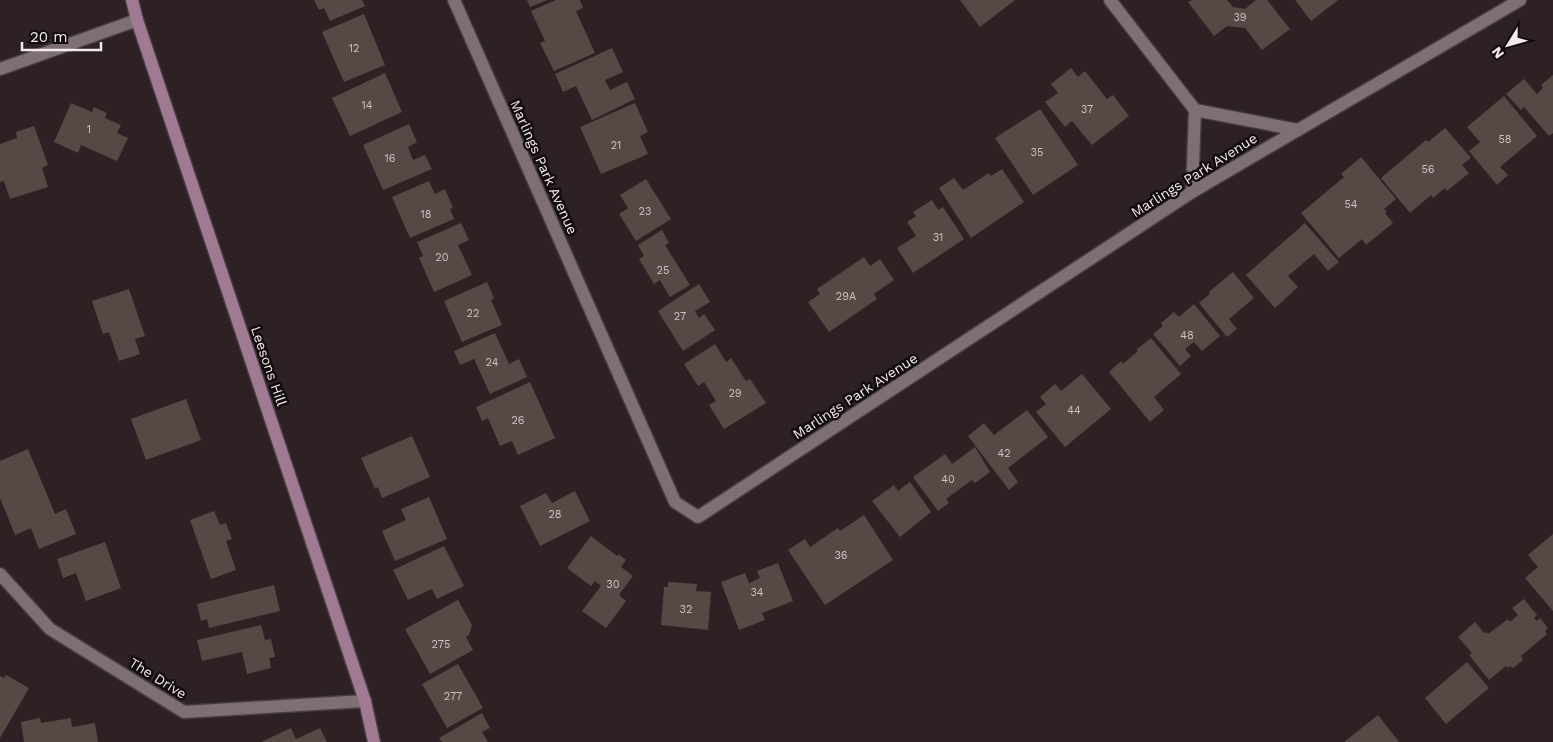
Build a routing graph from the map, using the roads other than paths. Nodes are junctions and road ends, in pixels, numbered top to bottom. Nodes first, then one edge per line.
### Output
1 (132, 0) edge
2 (454, 0) edge
3 (1110, 0) edge
4 (1520, 0) edge
5 (137, 20) junction
6 (0, 69) edge
7 (1195, 110) junction
8 (1298, 130) junction
9 (1192, 192) junction
10 (0, 574) edge
11 (365, 701) junction
12 (374, 742) edge

1 - 5 street, Leesons Hill
2 - 9 street, Marlings Park Avenue
3 - 7 street
4 - 8 street, Marlings Park Avenue
5 - 6 street
5 - 11 street, Leesons Hill
7 - 8 street
7 - 9 street
8 - 9 street, Marlings Park Avenue
10 - 11 street, The Drive
11 - 12 street, Leesons Hill

